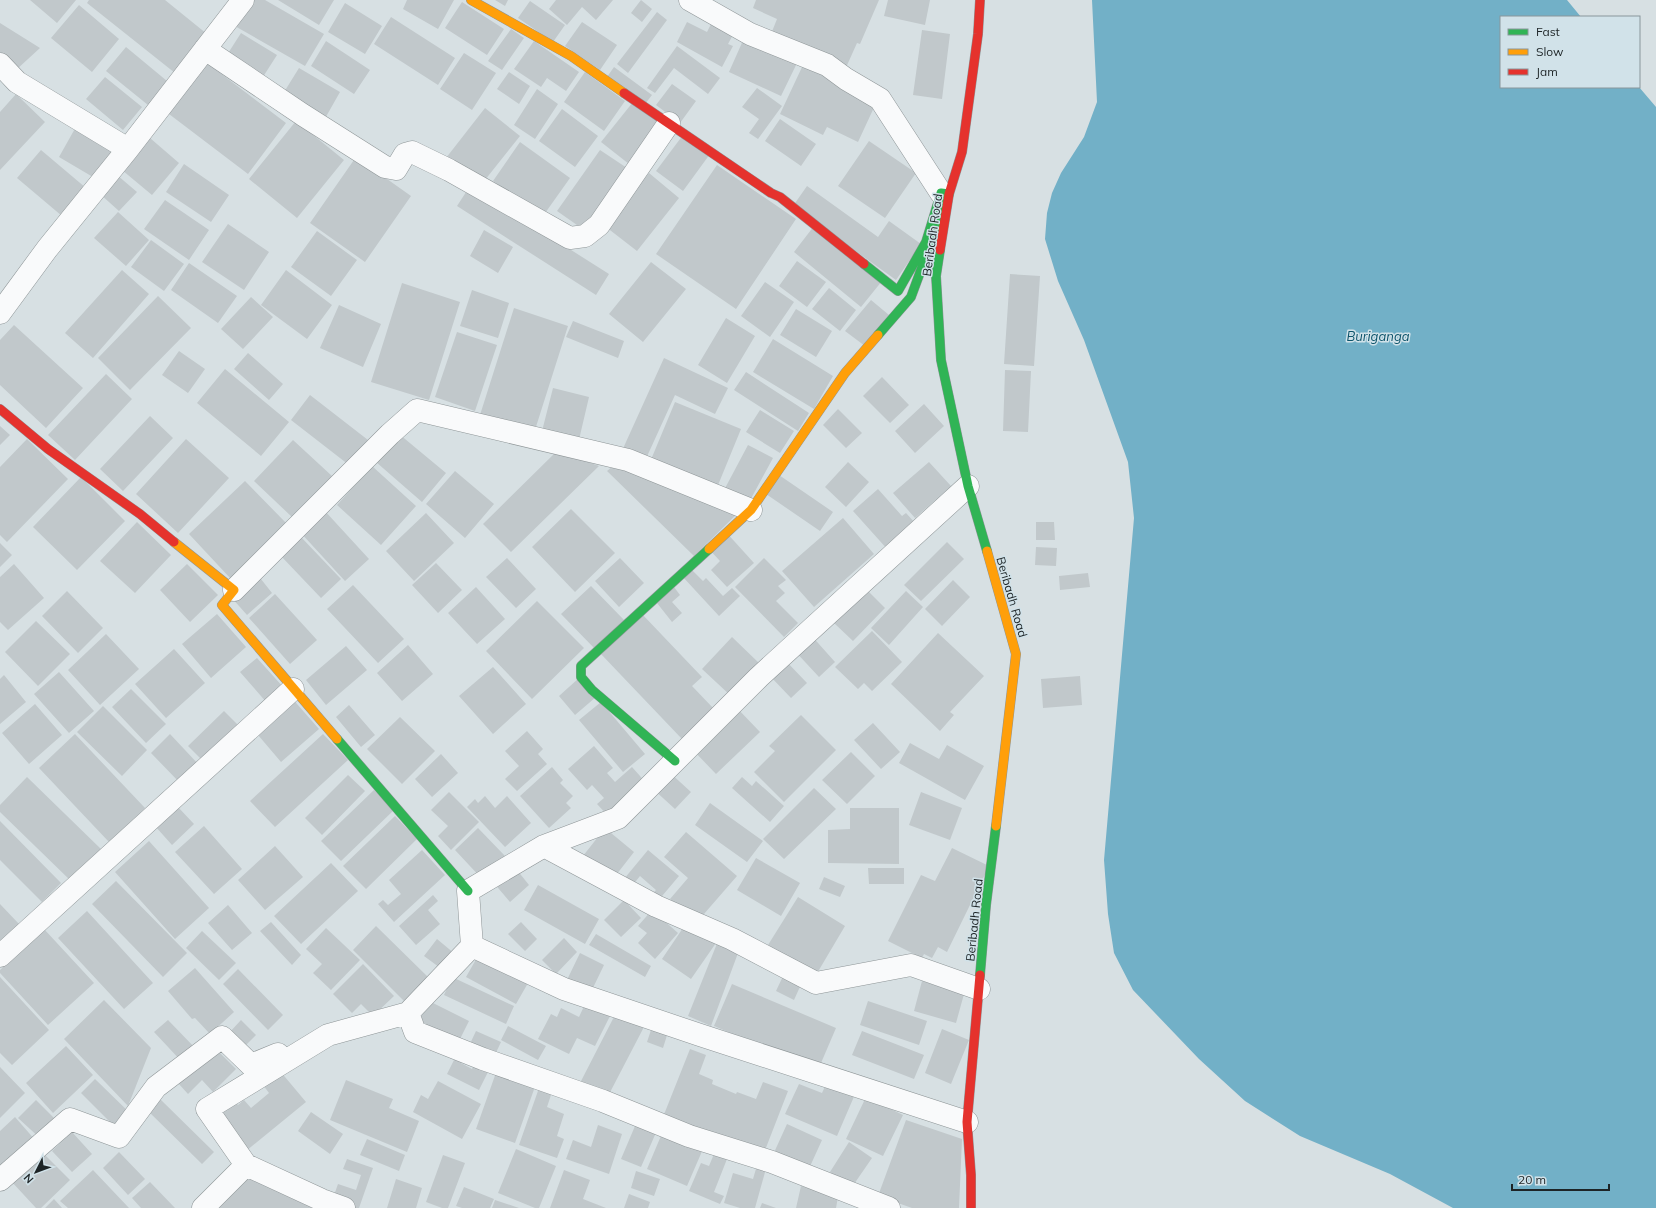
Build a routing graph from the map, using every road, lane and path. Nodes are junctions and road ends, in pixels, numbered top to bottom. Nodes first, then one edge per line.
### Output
1 (243, 0) edge
2 (471, 0) edge
3 (690, 0) edge
4 (980, 0) edge
5 (205, 49) junction
6 (0, 64) edge
7 (670, 123) junction
8 (128, 149) junction
9 (945, 194) junction
10 (0, 313) edge
11 (0, 409) edge
12 (968, 486) junction
13 (751, 510) junction
14 (234, 590) junction
15 (293, 689) junction
16 (675, 761) junction
17 (544, 846) junction
18 (468, 891) junction
19 (472, 946) junction
20 (0, 956) edge
21 (979, 989) junction
22 (408, 1013) junction
23 (328, 1035) junction
24 (967, 1122) junction
25 (246, 1165) junction
26 (0, 1180) edge
27 (204, 1208) edge
28 (344, 1208) edge
29 (889, 1208) edge
30 (971, 1208) edge

1 - 5 street
2 - 7 main road
3 - 9 street
4 - 9 main road, Beribadh Road
5 - 7 street
5 - 8 street
6 - 8 street
7 - 9 main road
8 - 10 street
9 - 12 main road, Beribadh Road
9 - 13 main road
11 - 14 main road
12 - 16 street
12 - 21 main road, Beribadh Road
13 - 14 street
13 - 16 main road
14 - 15 main road
15 - 18 main road
15 - 20 street
16 - 17 street
17 - 18 street
17 - 21 street
18 - 19 street
19 - 22 street
19 - 24 street
21 - 24 main road, Beribadh Road
22 - 23 street
22 - 29 street
23 - 25 street
23 - 26 street
24 - 30 main road, Beribadh Road
25 - 27 street
25 - 28 street

